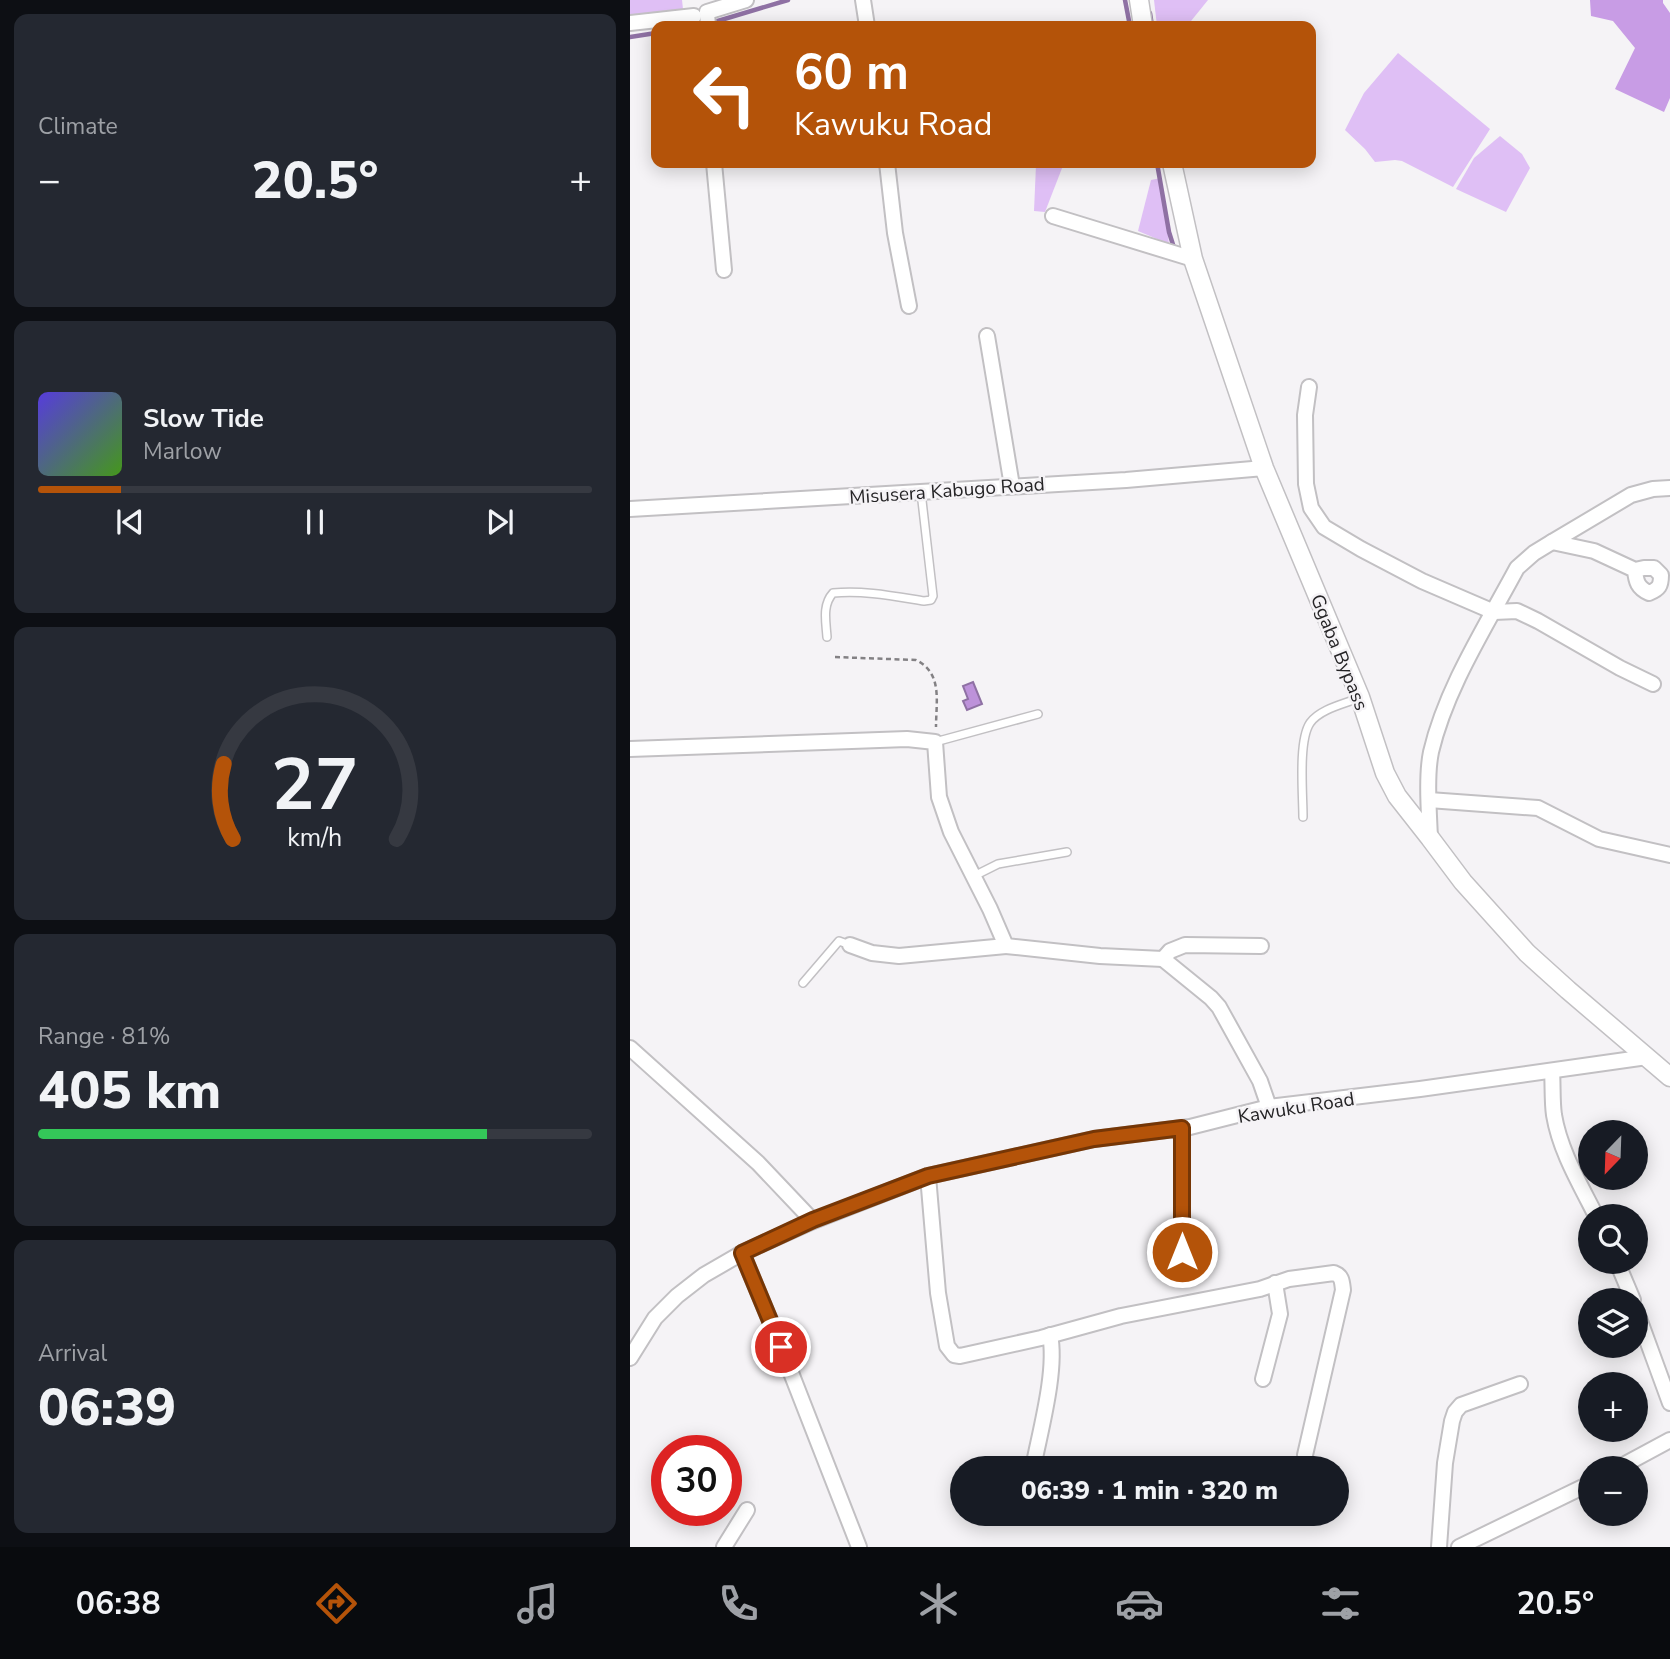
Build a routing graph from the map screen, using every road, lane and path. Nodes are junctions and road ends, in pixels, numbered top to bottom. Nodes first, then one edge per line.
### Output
1 (692, 0) edge
2 (746, 0) edge
3 (863, 0) edge
4 (1139, 0) edge
5 (703, 18) edge
6 (659, 21) edge
7 (866, 21) edge
8 (1142, 21) edge
9 (651, 22) edge
10 (630, 23) edge
11 (714, 168) edge
12 (888, 168) edge
13 (1173, 168) edge
14 (1053, 216) dead end
15 (1194, 259) junction
16 (724, 270) dead end
17 (909, 306) dead end
18 (987, 336) dead end
19 (1309, 387) dead end
20 (1264, 468) junction
21 (1012, 486) junction
22 (1670, 488) edge
23 (921, 492) junction
24 (630, 509) edge
25 (1587, 522) junction
26 (1552, 542) junction
27 (1594, 551) junction
28 (1635, 570) dead end
29 (1494, 612) junction
30 (827, 637) dead end
31 (835, 657) dead end
32 (1653, 684) dead end
33 (1360, 698) junction
34 (1038, 714) dead end
35 (935, 741) junction
36 (630, 749) edge
37 (1429, 800) junction
38 (1303, 817) dead end
39 (1430, 838) junction
40 (1068, 852) dead end
41 (1670, 855) edge
42 (974, 876) junction
43 (850, 945) joint
44 (1006, 946) junction
45 (1261, 946) dead end
46 (1163, 959) junction
47 (803, 983) dead end
48 (630, 1048) edge
49 (1647, 1057) junction
50 (1552, 1071) junction
51 (1670, 1077) edge
52 (1269, 1107) junction
53 (1182, 1128) junction
54 (928, 1176) junction
55 (1590, 1204) edge
56 (813, 1220) junction
57 (1182, 1252) dead end
58 (742, 1253) junction
59 (1275, 1283) junction
60 (1050, 1335) junction
61 (1648, 1343) edge
62 (630, 1358) edge
63 (1263, 1379) dead end
64 (1520, 1384) dead end
65 (1670, 1403) edge
66 (1670, 1440) edge
67 (1304, 1455) dead end
68 (1035, 1456) edge
69 (1640, 1456) edge
70 (1578, 1489) edge
71 (747, 1510) dead end
72 (724, 1547) edge
73 (859, 1547) edge
74 (1439, 1547) edge
75 (1459, 1547) edge

1 - 5 street
2 - 5 street
3 - 7 street
4 - 8 street
5 - 6 street
9 - 10 street
11 - 16 street
12 - 17 street
13 - 15 street, Ggaba Bypass
14 - 15 street
15 - 20 street, Ggaba Bypass
18 - 21 street
19 - 29 street
20 - 21 street, Misusera Kabugo Road
20 - 33 street, Ggaba Bypass
21 - 23 street, Misusera Kabugo Road
22 - 25 street
23 - 24 street, Misusera Kabugo Road
23 - 30 lane
25 - 26 street
25 - 27 street
26 - 27 street
26 - 29 street
27 - 28 street
29 - 32 street
29 - 37 street
31 - 35 path
33 - 38 lane
33 - 39 street, Ggaba Bypass
34 - 35 lane
35 - 36 street
35 - 42 street
37 - 39 street
37 - 41 street
39 - 49 street, Ggaba Bypass
40 - 42 lane
42 - 44 street
43 - 44 street
43 - 47 lane
44 - 46 street
45 - 46 street
46 - 52 street
48 - 56 street
49 - 50 street, Kawuku Road
49 - 51 street, Ggaba Bypass
50 - 52 street, Kawuku Road
50 - 55 street
52 - 53 street, Kawuku Road
53 - 54 street, Kawuku Road
53 - 57 street
54 - 56 street, Kawuku Road
54 - 60 street
56 - 58 street, Kawuku Road
58 - 62 street, Kawuku Road
58 - 73 street
59 - 60 street
59 - 63 street
59 - 67 street
60 - 68 street
61 - 65 street
64 - 74 street
66 - 69 street
70 - 75 street
71 - 72 street

